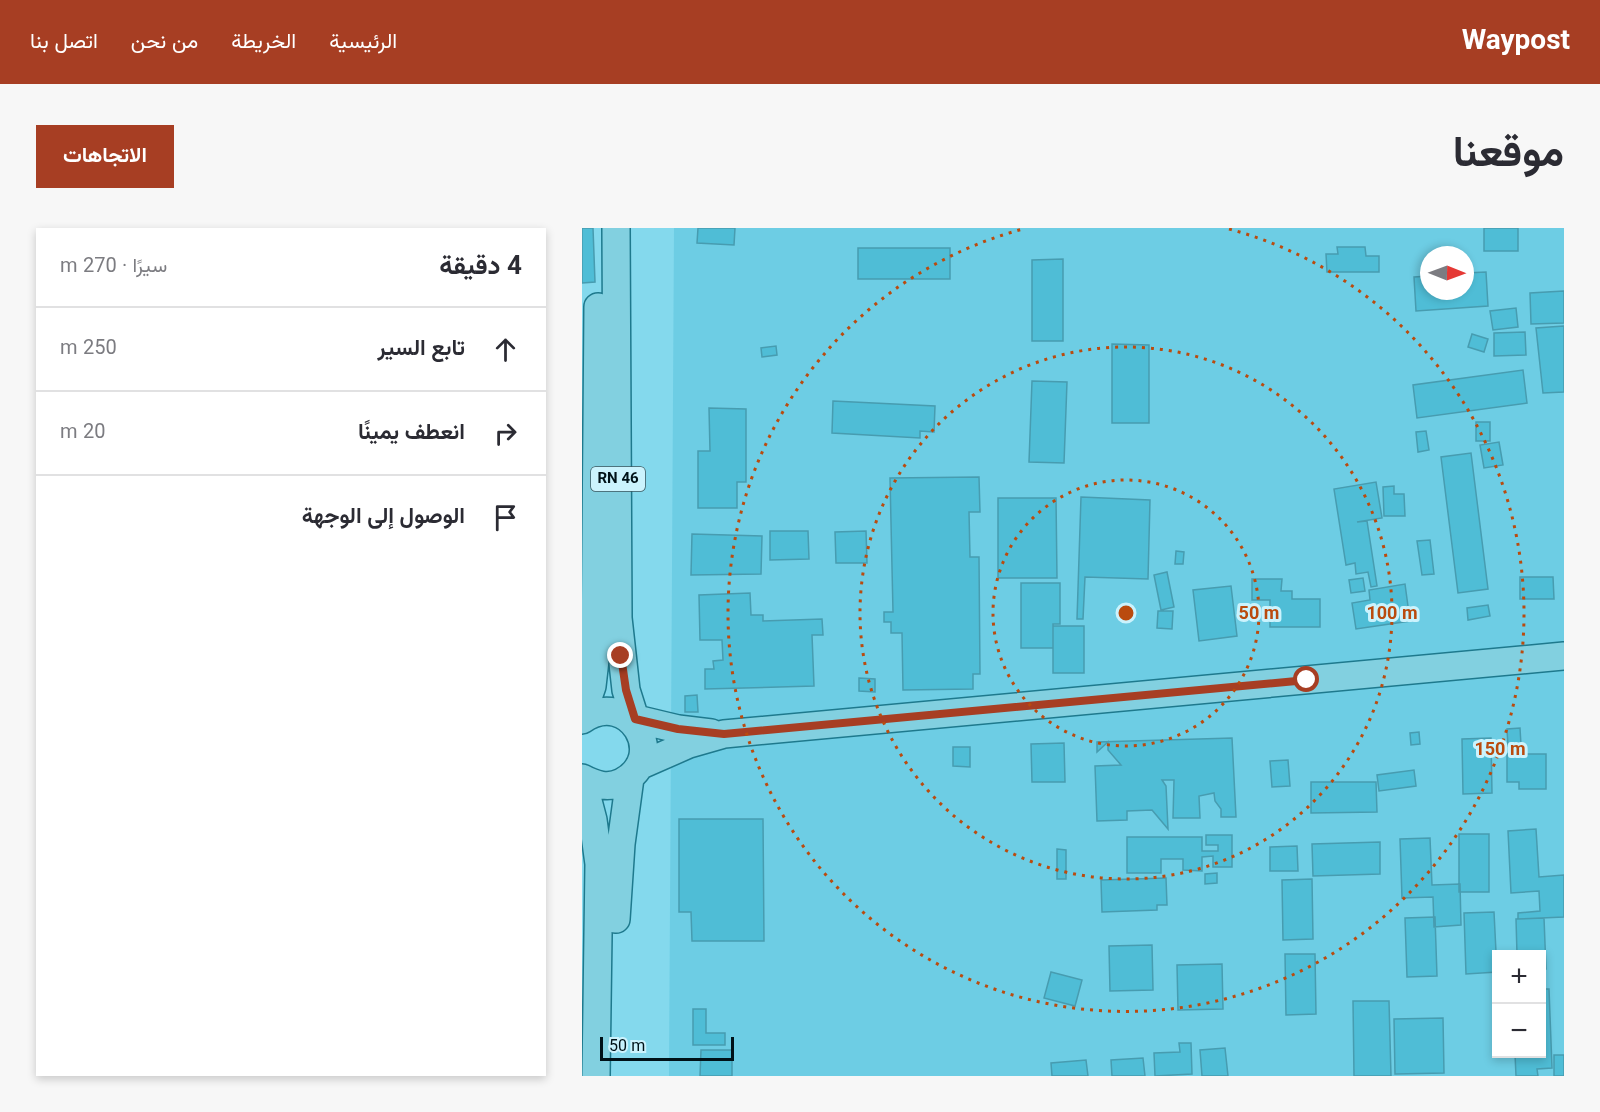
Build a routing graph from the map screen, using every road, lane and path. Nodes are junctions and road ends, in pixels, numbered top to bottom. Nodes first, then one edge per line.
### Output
1 (599, 228) edge
2 (616, 228) edge
3 (1564, 657) edge
4 (582, 718) edge
5 (634, 722) junction
6 (724, 734) junction
7 (634, 772) junction
8 (582, 778) edge
9 (596, 1076) edge
10 (614, 1076) edge

1 - 4 main road, RN 46
2 - 5 main road, RN 46
3 - 6 main road
4 - 5 main road
5 - 6 main road
5 - 7 main road
6 - 7 main road
7 - 8 main road
7 - 10 main road
8 - 9 main road

